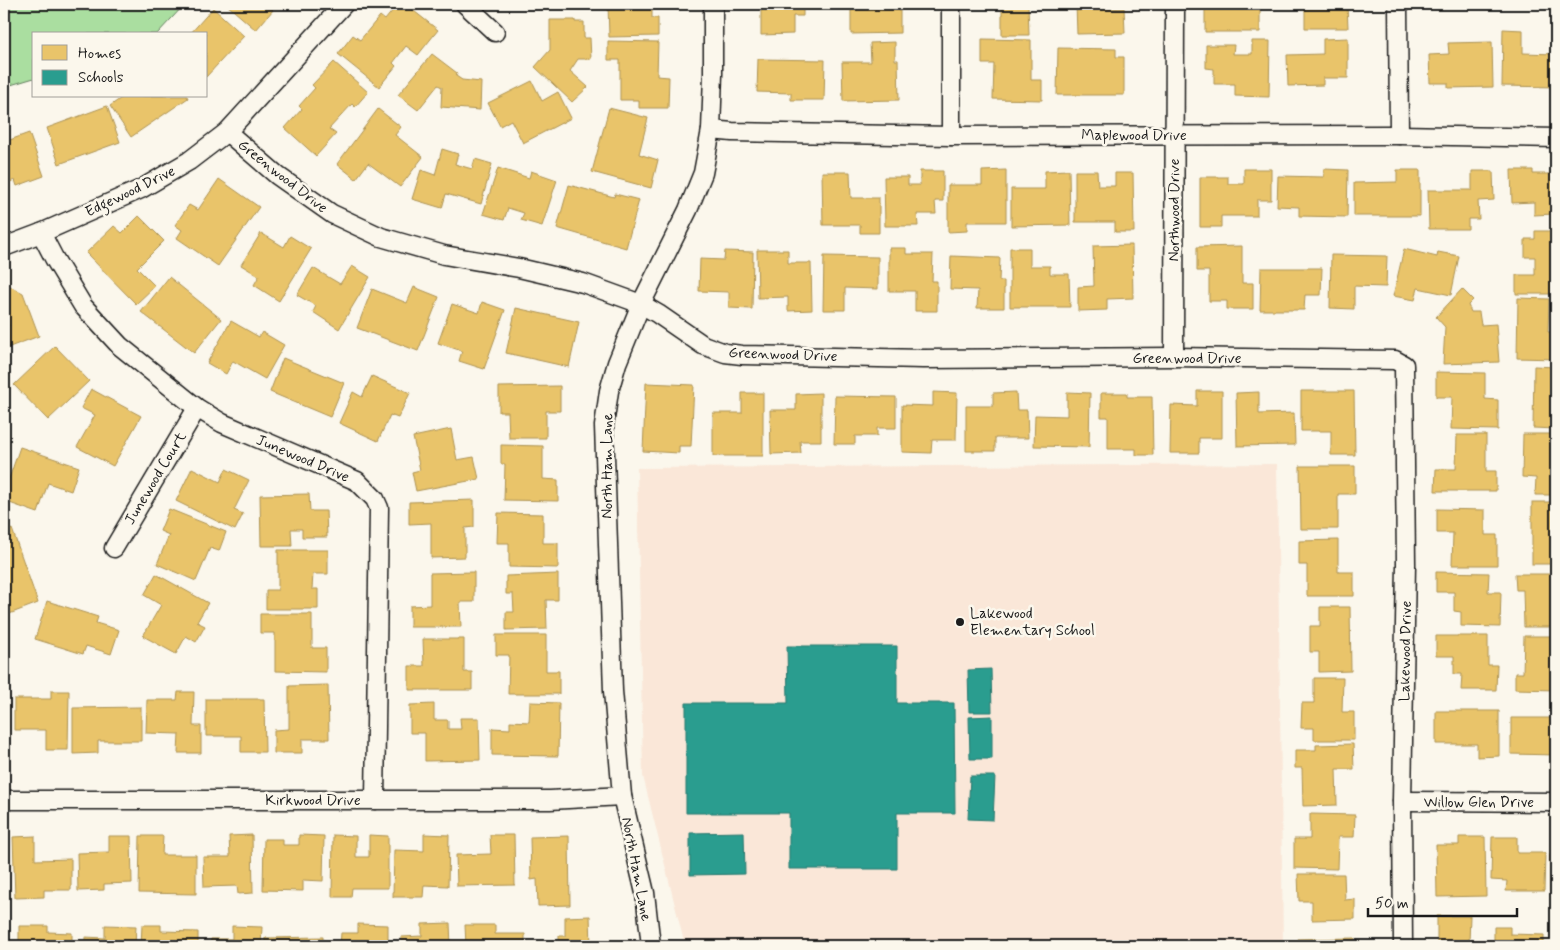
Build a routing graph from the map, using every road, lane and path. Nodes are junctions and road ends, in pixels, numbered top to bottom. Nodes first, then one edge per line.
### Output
1 (344, 4) edge
2 (465, 4) edge
3 (713, 4) edge
4 (951, 4) edge
5 (1175, 4) edge
6 (1398, 4) edge
7 (495, 32) dead end
8 (711, 130) junction
9 (227, 132) junction
10 (1174, 135) junction
11 (1399, 135) junction
12 (951, 136) junction
13 (1556, 138) edge
14 (41, 233) junction
15 (4, 247) edge
16 (641, 304) junction
17 (1174, 357) junction
18 (1395, 360) joint
19 (197, 408) junction
20 (114, 548) dead end
21 (622, 796) junction
22 (4, 800) edge
23 (375, 800) junction
24 (1402, 801) junction
25 (1556, 802) edge
26 (650, 946) edge
27 (1403, 946) edge

1 - 9 street, Edgewood Drive
2 - 7 street
3 - 8 street, North Ham Lane
4 - 12 street
5 - 10 street, Northwood Drive
6 - 11 street
8 - 12 street, Maplewood Drive
8 - 16 street, North Ham Lane
9 - 14 street, Edgewood Drive
9 - 16 street, Greenwood Drive
10 - 11 street, Maplewood Drive
10 - 12 street, Maplewood Drive
10 - 17 street, Northwood Drive
11 - 13 street, Maplewood Drive
14 - 15 street, Edgewood Drive
14 - 19 street, Junewood Drive
16 - 17 street, Greenwood Drive
16 - 21 street, North Ham Lane
17 - 18 street, Greenwood Drive
18 - 24 street, Lakewood Drive
19 - 20 street, Junewood Court
19 - 23 street, Junewood Drive
21 - 23 street, Kirkwood Drive
21 - 26 street, North Ham Lane
22 - 23 street, Kirkwood Drive
24 - 25 street, Willow Glen Drive
24 - 27 street, Lakewood Drive

